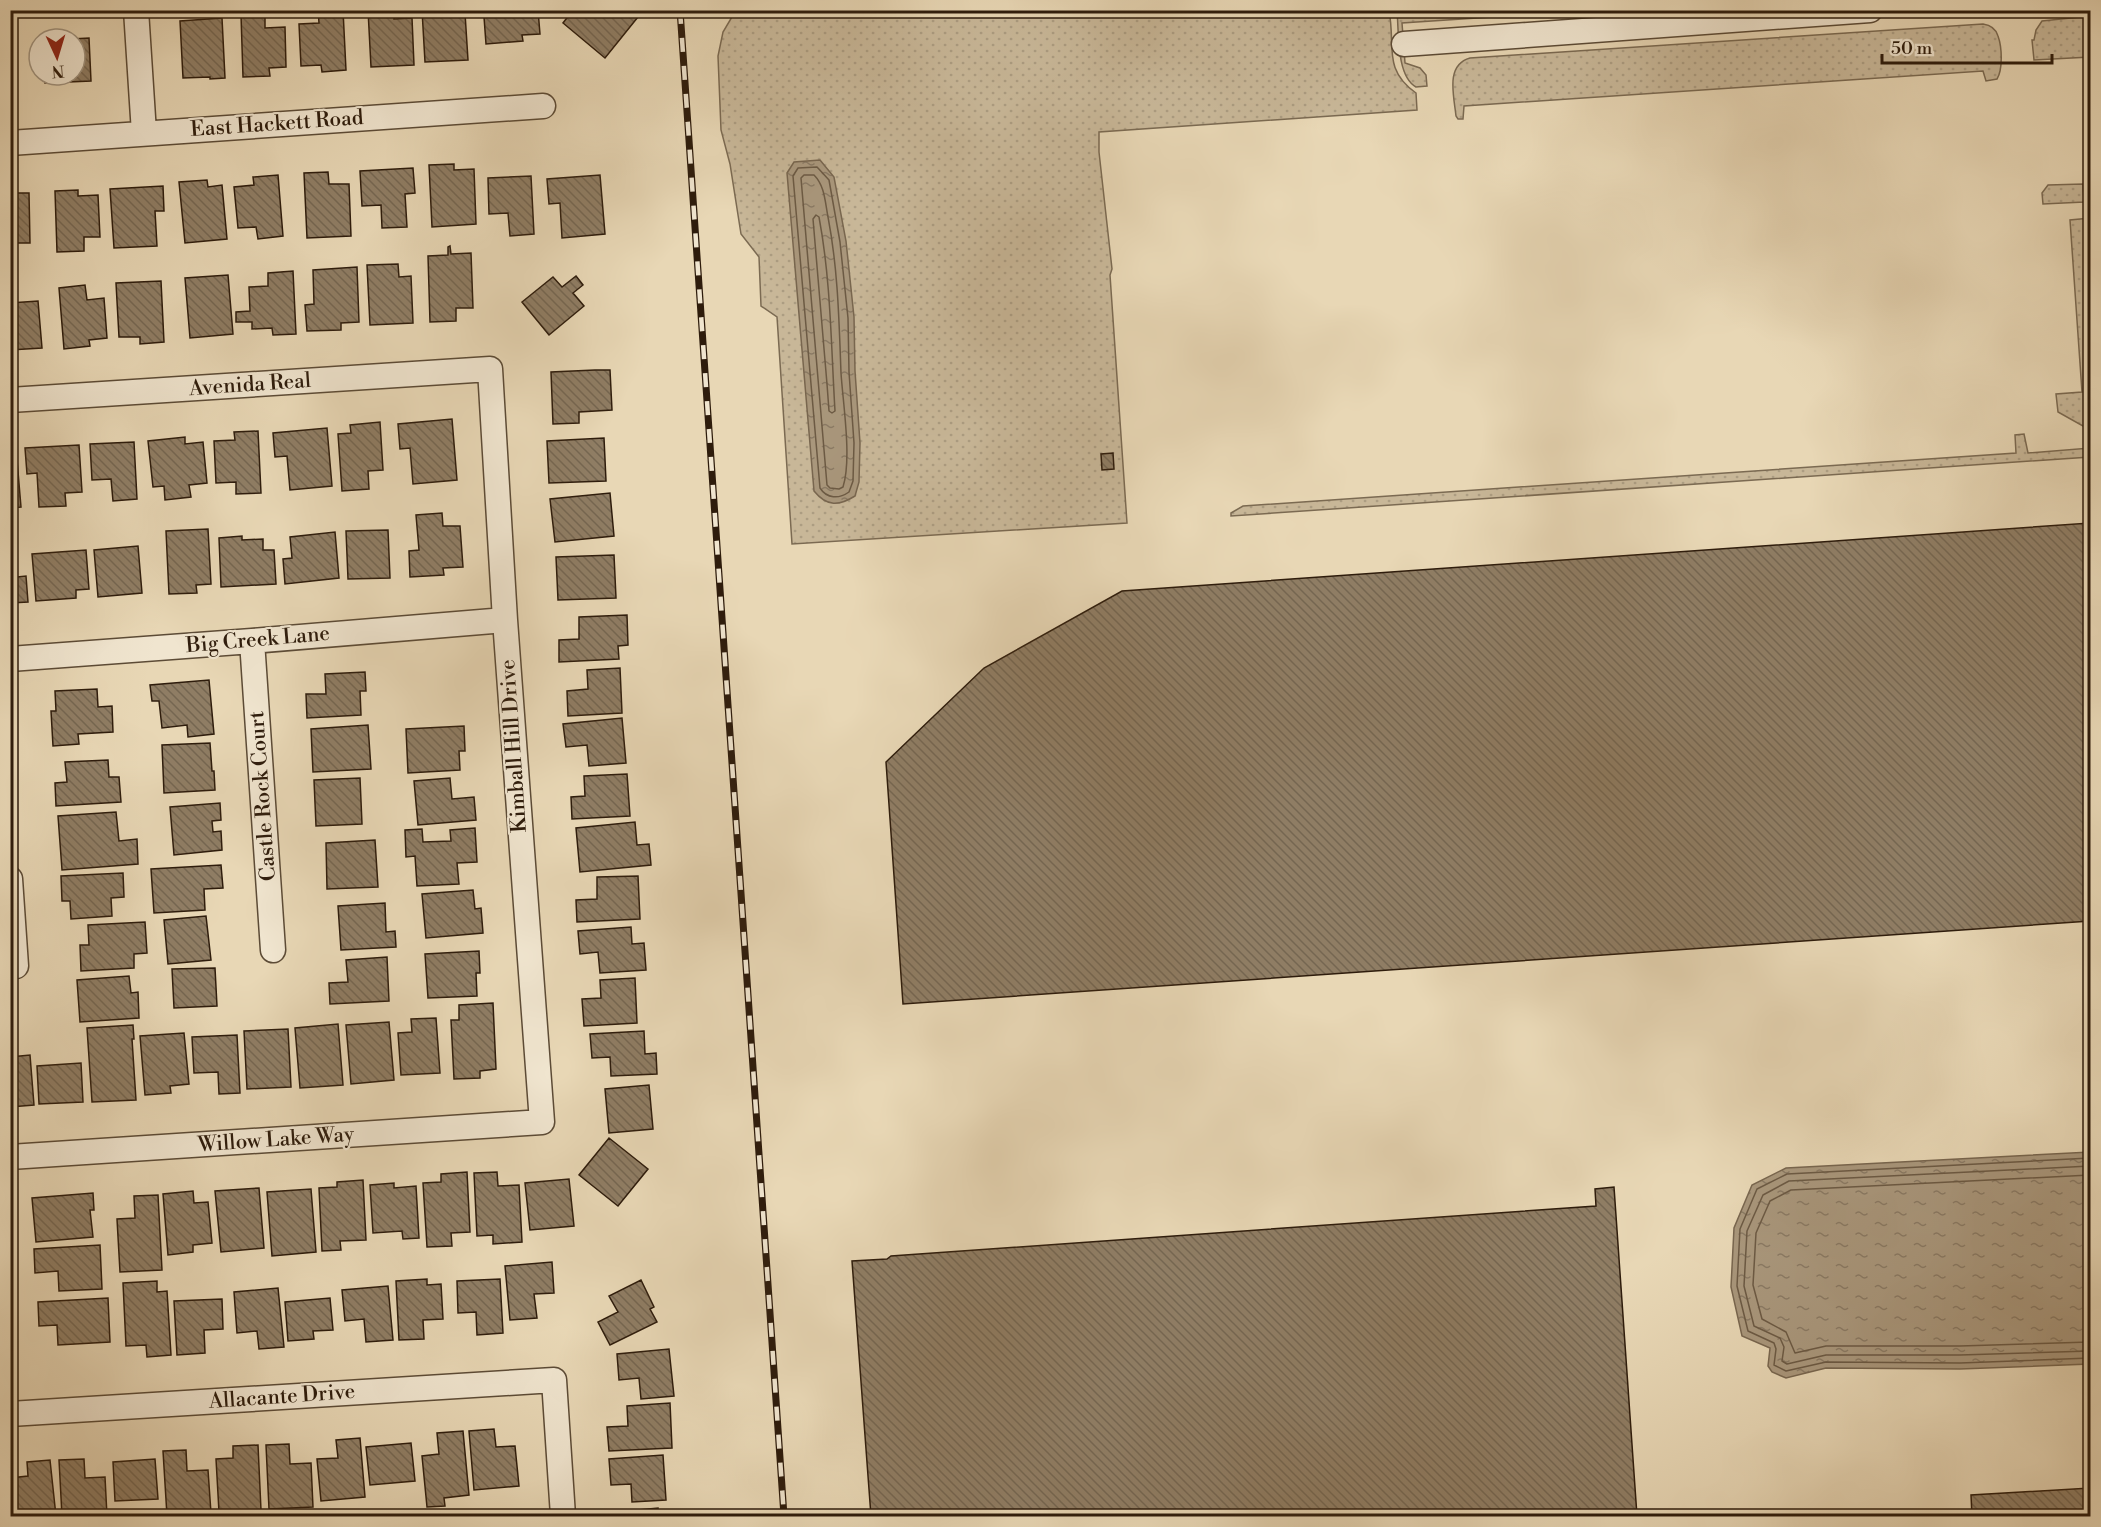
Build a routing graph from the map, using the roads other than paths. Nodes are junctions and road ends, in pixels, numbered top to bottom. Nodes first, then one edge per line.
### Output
1 (136, 10) edge
2 (1870, 10) edge
3 (1639, 19) edge
4 (1404, 44) dead end
5 (543, 106) dead end
6 (144, 133) junction
7 (10, 143) edge
8 (490, 369) joint
9 (10, 400) edge
10 (505, 620) junction
11 (252, 641) junction
12 (10, 659) edge
13 (10, 879) edge
14 (273, 950) dead end
15 (16, 966) dead end
16 (542, 1122) joint
17 (10, 1157) edge
18 (10, 1414) edge
19 (563, 1516) edge

1 - 6 street
2 - 3 street
3 - 4 street
5 - 6 street, East Hackett Road
6 - 7 street, East Hackett Road
8 - 9 street, Avenida Real
8 - 10 street, Kimball Hill Drive
10 - 11 street, Big Creek Lane
10 - 16 street, Kimball Hill Drive
11 - 12 street, Big Creek Lane
11 - 14 street, Castle Rock Court
13 - 15 street
16 - 17 street, Willow Lake Way
18 - 19 street, Allacante Drive

